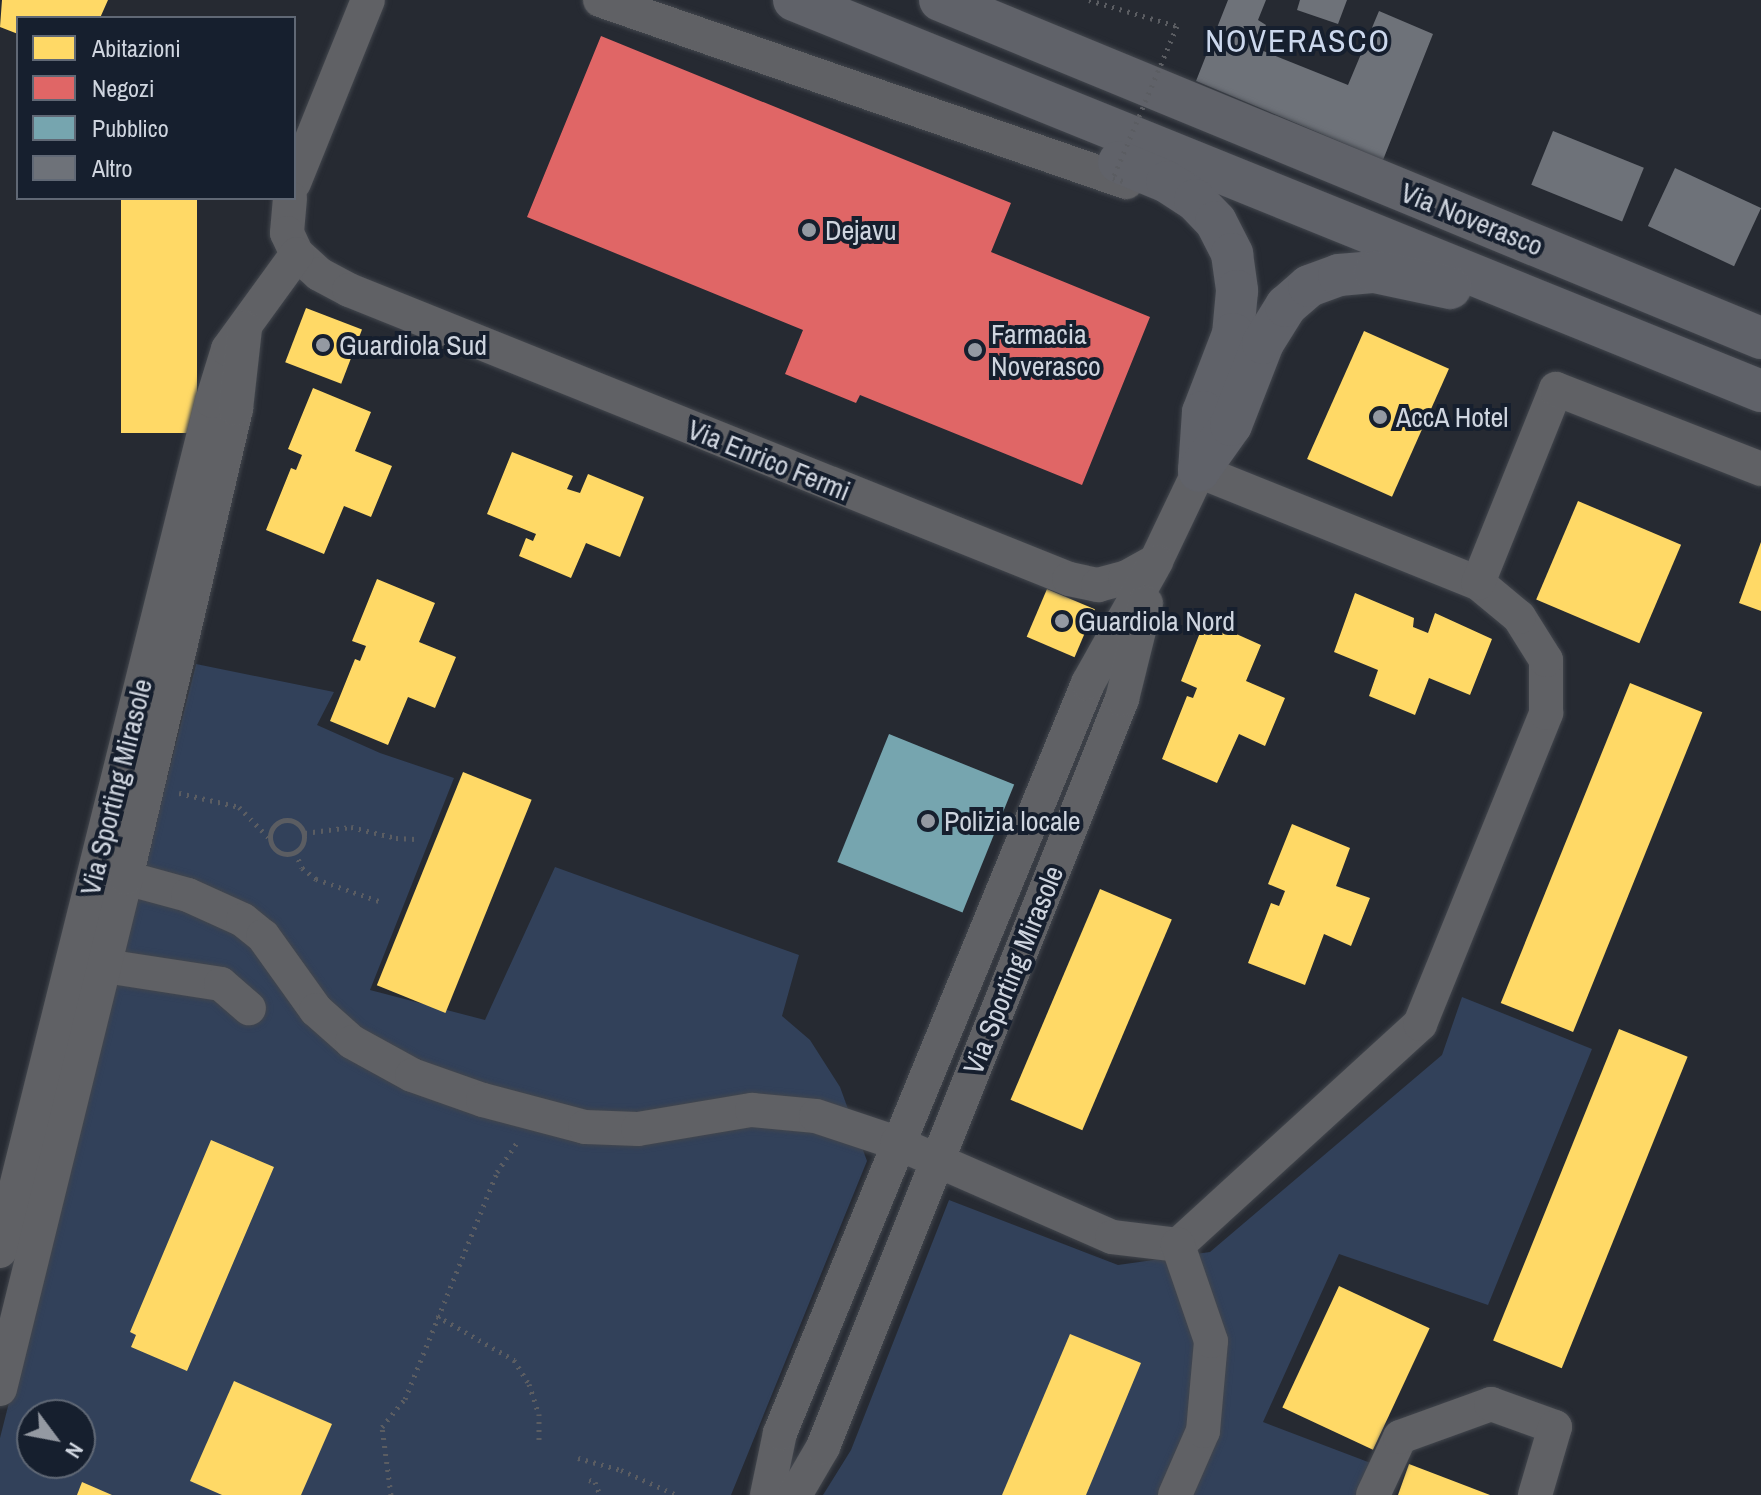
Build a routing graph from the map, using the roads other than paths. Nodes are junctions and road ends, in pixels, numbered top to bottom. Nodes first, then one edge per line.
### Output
1 (368, 0) edge
2 (600, 0) edge
3 (792, 0) edge
4 (940, 0) edge
5 (1002, 0) edge
6 (1183, 100) junction
7 (296, 178) edge
8 (1126, 182) road end
9 (290, 200) edge
10 (297, 254) junction
11 (245, 329) junction
12 (1613, 331) junction
13 (1761, 338) edge
14 (1761, 391) edge
15 (1761, 469) edge
16 (1199, 471) junction
17 (1156, 561) junction
18 (1478, 583) junction
19 (126, 878) junction
20 (105, 966) junction
21 (249, 1008) dead end
22 (897, 1143) junction
23 (936, 1163) junction
24 (1178, 1245) junction
25 (0, 1251) edge
26 (0, 1389) edge
27 (767, 1495) edge
28 (795, 1495) edge
29 (1175, 1495) edge
30 (1373, 1495) edge
31 (1535, 1495) edge

1 - 7 street
2 - 8 street
3 - 12 main road
3 - 16 main road
4 - 6 main road
5 - 6 main road
6 - 13 main road, Via Noverasco
9 - 10 street
10 - 11 street, Via Sporting Mirasole
10 - 17 street, Via Enrico Fermi
11 - 19 street, Via Sporting Mirasole
11 - 25 street, Via Sporting Mirasole
12 - 14 main road
12 - 16 main road
15 - 18 street
16 - 17 street
16 - 18 street
17 - 22 street, Via Sporting Mirasole
17 - 23 street, Via Sporting Mirasole
18 - 24 street
19 - 20 street, Via Sporting Mirasole
19 - 22 street, Via Sporting Mirasole
20 - 21 street
20 - 26 street, Via Sporting Mirasole
22 - 23 street, Via Sporting Mirasole
22 - 27 street, Via Sporting Mirasole
23 - 24 street, Via Sporting Mirasole
23 - 28 street, Via Sporting Mirasole
24 - 29 street
30 - 31 street

